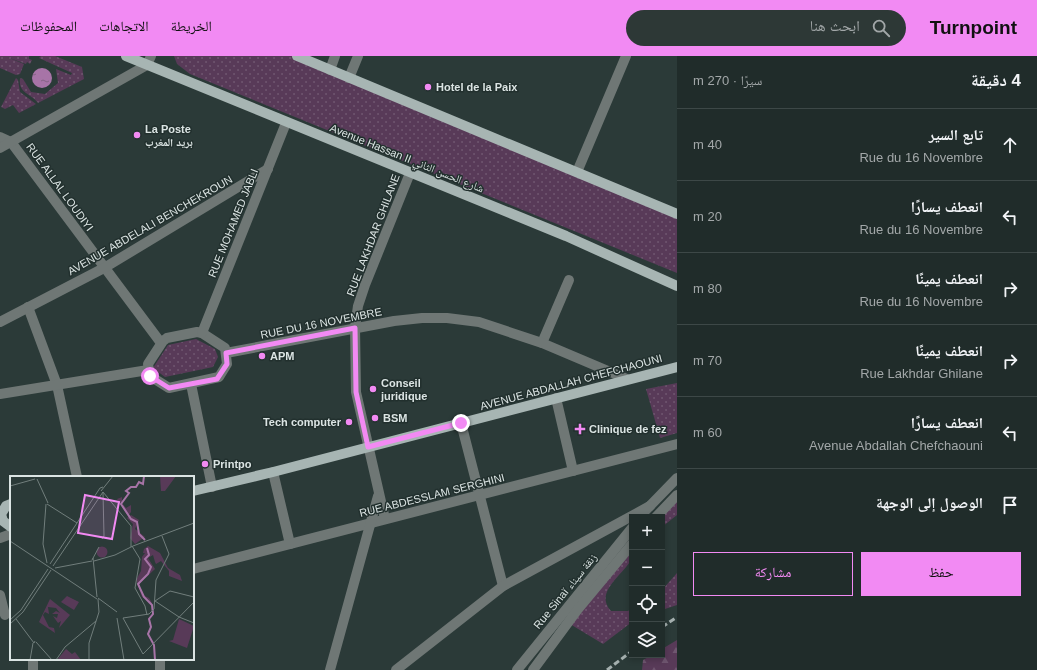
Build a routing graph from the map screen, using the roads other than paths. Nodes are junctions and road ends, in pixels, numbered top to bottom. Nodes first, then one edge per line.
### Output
1 (126, 56) edge
2 (297, 56) edge
3 (336, 56) edge
4 (358, 56) edge
5 (626, 56) edge
6 (149, 60) edge
7 (330, 70) junction
8 (348, 78) junction
9 (286, 123) junction
10 (0, 137) edge
11 (11, 142) junction
12 (0, 148) edge
13 (268, 169) junction
14 (576, 172) junction
15 (410, 173) junction
16 (677, 214) edge
17 (104, 268) junction
18 (569, 280) dead end
19 (677, 286) edge
20 (28, 307) junction
21 (0, 322) edge
22 (355, 328) junction
23 (202, 333) junction
24 (161, 343) junction
25 (542, 343) junction
26 (226, 353) junction
27 (677, 367) edge
28 (148, 370) junction
29 (627, 379) junction
30 (191, 384) junction
31 (57, 385) junction
32 (0, 394) edge
33 (556, 398) junction
34 (461, 423) junction
35 (677, 444) edge
36 (368, 447) junction
37 (573, 471) junction
38 (273, 472) junction
39 (77, 476) edge
40 (677, 478) edge
41 (212, 487) junction
42 (194, 491) edge
43 (379, 494) junction
44 (479, 495) junction
45 (677, 495) edge
46 (0, 501) edge
47 (10, 504) edge
48 (10, 504) edge
49 (650, 506) junction
50 (643, 514) edge
51 (659, 514) edge
52 (1, 516) edge
53 (385, 518) junction
54 (371, 523) junction
55 (10, 527) edge
56 (629, 532) edge
57 (10, 534) edge
58 (0, 538) edge
59 (290, 544) junction
60 (629, 548) edge
61 (194, 567) edge
62 (504, 586) junction
63 (0, 595) edge
64 (5, 615) edge
65 (330, 670) edge
66 (396, 670) edge
67 (517, 670) edge
68 (533, 670) edge

1 - 6 main road, Avenue Hassan II شارع الحسن الثاني
2 - 7 main road
3 - 7 street
4 - 8 street
5 - 14 street
6 - 9 main road, Avenue Hassan II شارع الحسن الثاني
6 - 11 street
7 - 8 main road
8 - 14 main road
9 - 13 street, RUE MOHAMED JABLI
9 - 15 main road, Avenue Hassan II شارع الحسن الثاني
10 - 11 street
11 - 12 street
11 - 17 street, RUE ALLAL LOUDIYI
13 - 17 street, AVENUE ABDELALI BENCHEKROUN
13 - 23 street, RUE MOHAMED JABLI
14 - 16 main road
15 - 19 main road, Avenue Hassan II شارع الحسن الثاني
15 - 22 street, RUE LAKHDAR GHILANE
17 - 20 street, AVENUE ABDELALI BENCHEKROUN
17 - 24 street, RUE ALLAL LOUDIYI
18 - 25 street
20 - 21 street, AVENUE ABDELALI BENCHEKROUN
20 - 31 street
22 - 25 street, RUE DU 16 NOVEMBRE
22 - 26 street, RUE DU 16 NOVEMBRE
22 - 36 street, RUE LAKHDAR GHILANE
23 - 24 street
23 - 26 street
24 - 28 street
25 - 29 street, RUE DU 16 NOVEMBRE
26 - 30 street
27 - 29 main road, AVENUE ABDALLAH CHEFCHAOUNI
28 - 30 street
28 - 31 street
29 - 33 main road, AVENUE ABDALLAH CHEFCHAOUNI
30 - 41 street
31 - 32 street
31 - 39 street
33 - 34 main road, AVENUE ABDALLAH CHEFCHAOUNI
33 - 37 street
34 - 36 main road, AVENUE ABDALLAH CHEFCHAOUNI
34 - 44 street
35 - 37 street, RUE ABDESSLAM SERGHINI
36 - 38 main road, AVENUE ABDALLAH CHEFCHAOUNI
36 - 43 street, RUE LAKHDAR GHILANE
37 - 44 street, RUE ABDESSLAM SERGHINI
38 - 41 main road, AVENUE ABDALLAH CHEFCHAOUNI
38 - 59 street
40 - 49 street
41 - 42 main road, AVENUE ABDALLAH CHEFCHAOUNI
43 - 53 street, RUE LAKHDAR GHILANE
43 - 54 street
44 - 53 street, RUE ABDESSLAM SERGHINI
44 - 62 street
45 - 51 street
46 - 47 main road
48 - 52 main road
49 - 50 street
49 - 62 street
52 - 55 main road
53 - 54 street, RUE ABDESSLAM SERGHINI
54 - 59 street, RUE ABDESSLAM SERGHINI
54 - 65 street
56 - 67 street, Rue Sinaï زنقة سيناء
57 - 58 street
59 - 61 street, RUE ABDESSLAM SERGHINI
60 - 68 street, Rue Sinaï زنقة سيناء
62 - 66 street
63 - 64 street

